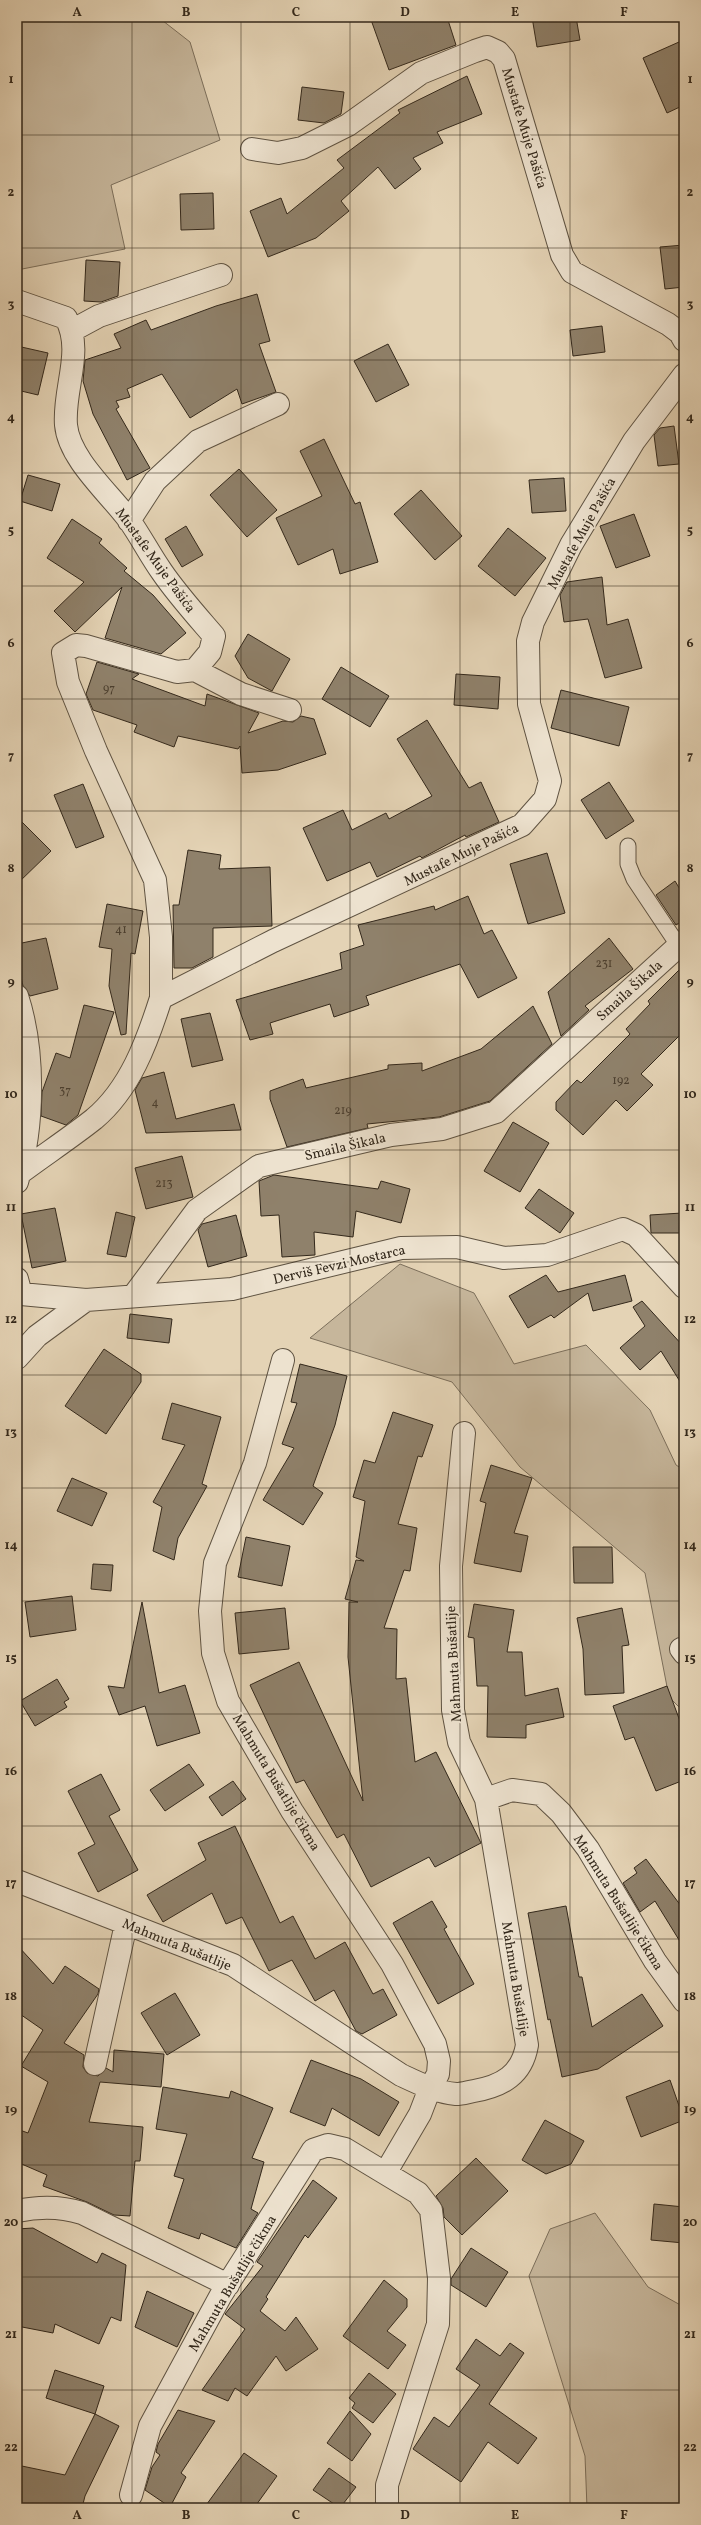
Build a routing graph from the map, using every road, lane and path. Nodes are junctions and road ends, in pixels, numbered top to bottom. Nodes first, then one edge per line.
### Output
1 (252, 149) dead end
2 (221, 275) dead end
3 (17, 301) edge
4 (73, 330) junction
5 (684, 340) edge
6 (684, 375) edge
7 (278, 404) dead end
8 (129, 520) junction
9 (196, 670) junction
10 (290, 710) dead end
11 (628, 846) dead end
12 (681, 943) edge
13 (161, 998) junction
14 (19, 1006) edge
15 (18, 1178) edge
16 (684, 1287) edge
17 (18, 1289) edge
18 (134, 1295) junction
19 (86, 1300) junction
20 (17, 1358) edge
21 (283, 1360) dead end
22 (464, 1433) dead end
23 (486, 1799) junction
24 (17, 1882) edge
25 (126, 1924) junction
26 (684, 2001) edge
27 (95, 2064) dead end
28 (430, 2088) junction
29 (386, 2172) junction
30 (17, 2211) edge
31 (228, 2284) junction
32 (131, 2495) dead end
33 (387, 2508) edge

1 - 5 street, Mustafe Muje Pašića
2 - 4 street
3 - 4 street
4 - 8 street, Mustafe Muje Pašića
6 - 13 street, Mustafe Muje Pašića
7 - 8 street
8 - 9 street, Mustafe Muje Pašića
9 - 10 street
9 - 13 street
11 - 12 lane
12 - 18 street, Smaila Šikala
13 - 15 street
14 - 15 street
16 - 18 street, Derviš Fevzi Mostarca
17 - 19 street
18 - 19 street
19 - 20 street
21 - 28 street, Mahmuta Bušatlije čikma
22 - 23 street, Mahmuta Bušatlije
23 - 26 street, Mahmuta Bušatlije čikma
23 - 28 street, Mahmuta Bušatlije
24 - 25 street, Mahmuta Bušatlije
25 - 27 street
25 - 28 street, Mahmuta Bušatlije
28 - 29 street, Mahmuta Bušatlije čikma
29 - 31 street, Mahmuta Bušatlije čikma
29 - 33 street, Mahmuta Bušatlije čikma
30 - 31 street
31 - 32 street, Mahmuta Bušatlije čikma

